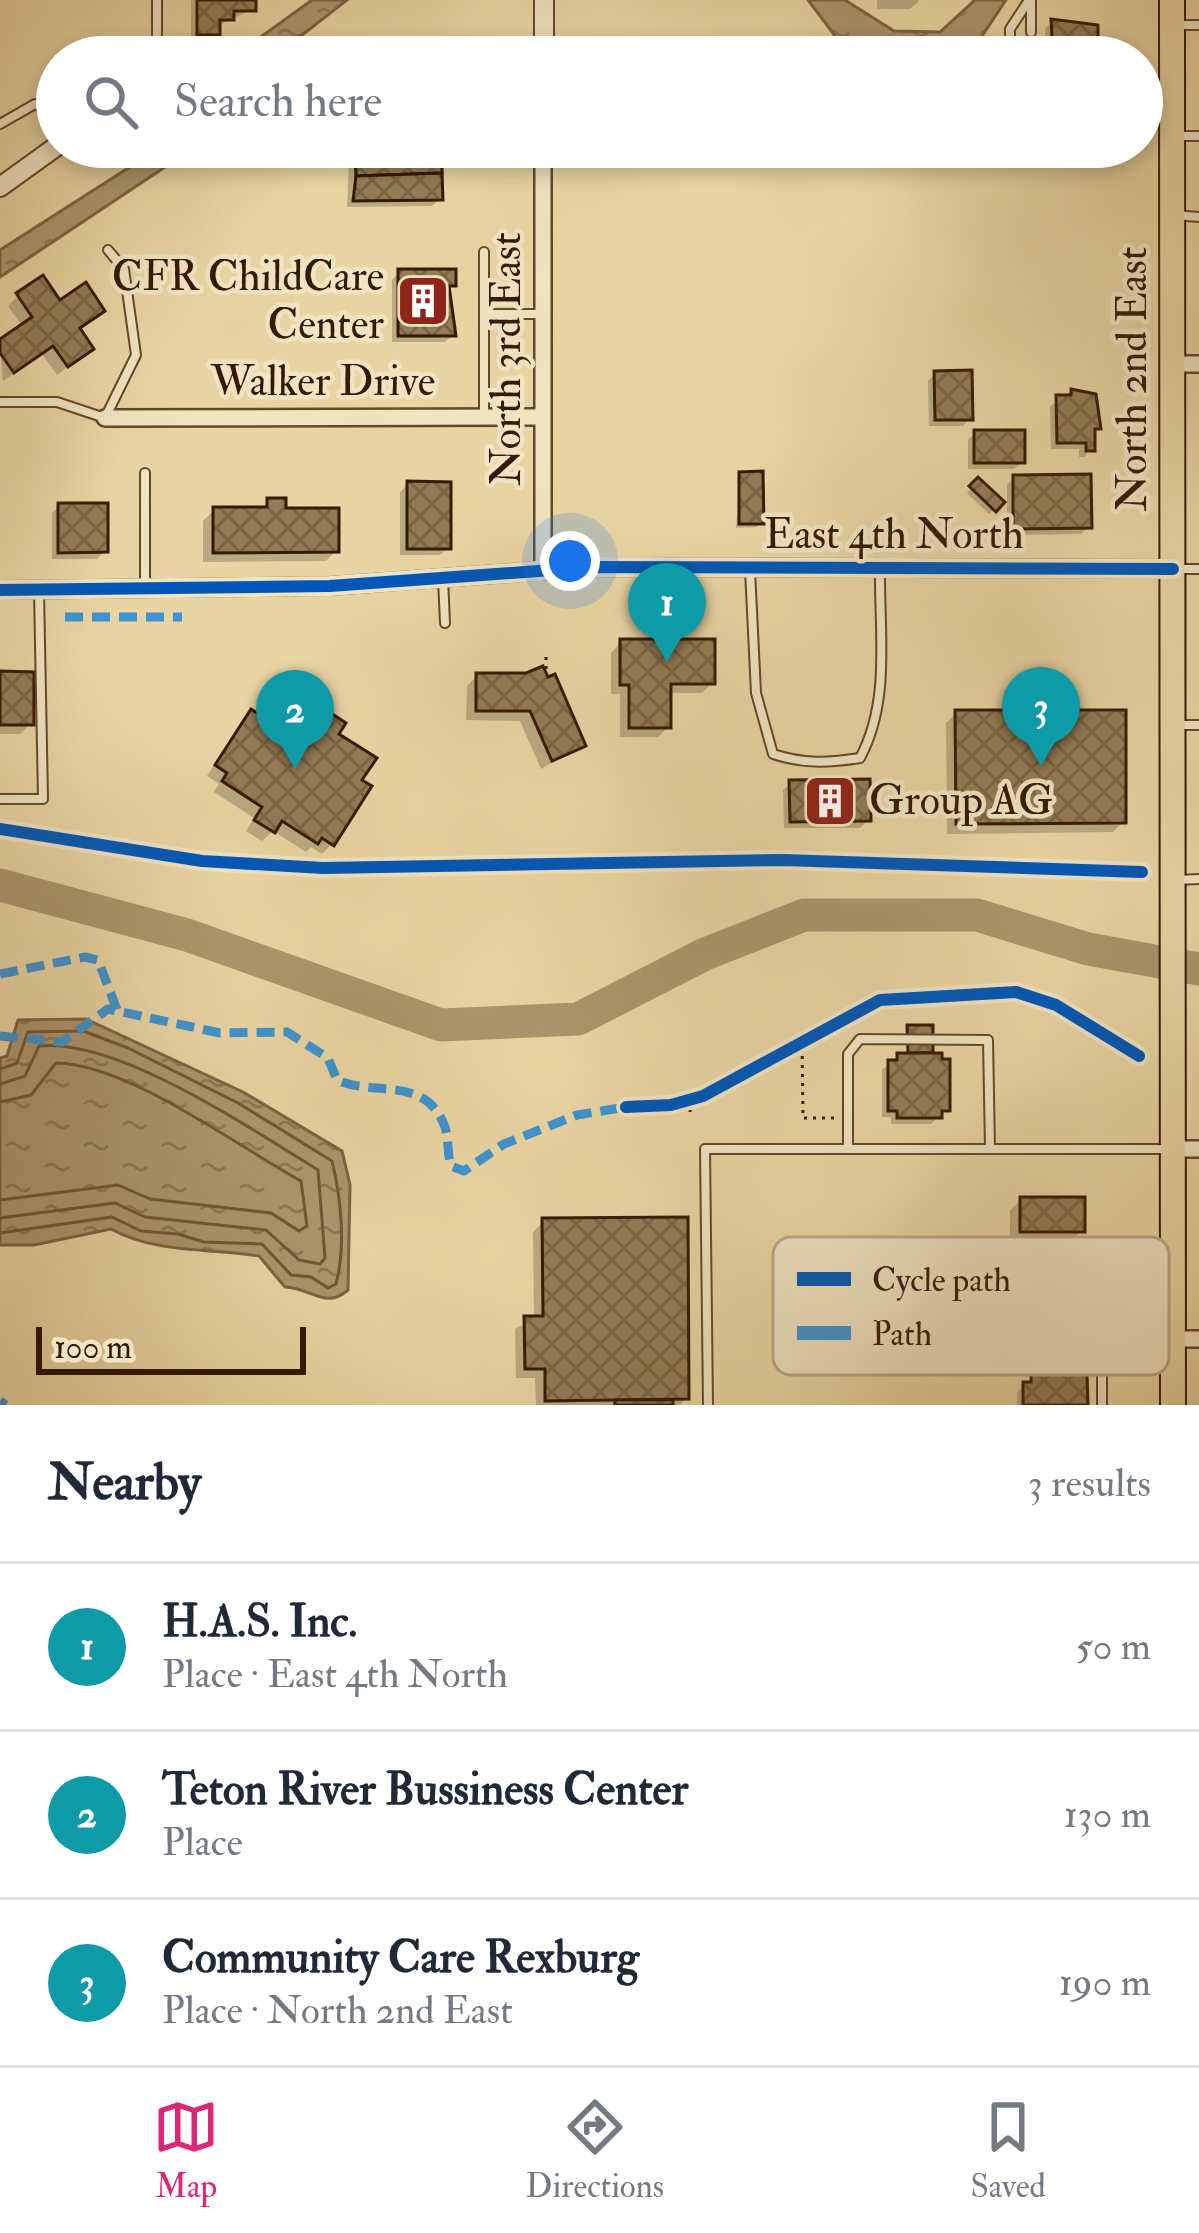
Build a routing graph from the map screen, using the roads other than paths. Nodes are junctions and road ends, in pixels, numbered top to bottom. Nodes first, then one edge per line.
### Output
1 (157, 0) edge
2 (544, 0) edge
3 (1030, 0) edge
4 (1172, 13) edge
5 (1199, 25) edge
6 (1031, 32) dead end
7 (157, 36) edge
8 (544, 36) edge
9 (1010, 36) edge
10 (1163, 97) edge
11 (1172, 97) junction
12 (36, 105) edge
13 (0, 124) edge
14 (1172, 136) junction
15 (1199, 136) edge
16 (36, 161) edge
17 (543, 168) edge
18 (0, 187) edge
19 (1172, 215) junction
20 (1199, 217) edge
21 (108, 250) dead end
22 (484, 252) dead end
23 (484, 314) junction
24 (541, 314) junction
25 (1172, 364) junction
26 (1199, 364) edge
27 (0, 402) edge
28 (484, 417) junction
29 (542, 417) junction
30 (105, 418) junction
31 (145, 473) dead end
32 (749, 568) junction
33 (880, 568) junction
34 (1172, 569) junction
35 (1199, 569) edge
36 (544, 571) junction
37 (443, 578) junction
38 (145, 588) junction
39 (0, 590) edge
40 (39, 590) junction
41 (446, 623) dead end
42 (1173, 725) junction
43 (1199, 725) edge
44 (0, 799) edge
45 (1199, 879) edge
46 (1173, 880) junction
47 (848, 1149) junction
48 (990, 1149) junction
49 (1186, 1149) edge
50 (1186, 1339) edge
51 (708, 1405) edge
52 (1173, 1405) edge

1 - 7 lane
2 - 8 street
3 - 6 lane
3 - 9 lane
4 - 5 lane
4 - 11 main road, North 2nd East
10 - 11 lane
11 - 14 main road, North 2nd East
12 - 13 lane
14 - 15 lane
14 - 19 main road, North 2nd East
16 - 18 street
17 - 24 street, North 3rd East
19 - 20 lane
19 - 25 main road, North 2nd East
21 - 30 lane
22 - 23 lane
23 - 24 lane
23 - 28 lane
24 - 29 street, North 3rd East
25 - 26 street
25 - 34 main road, North 2nd East
27 - 30 lane
28 - 29 street, Walker Drive
28 - 30 street, Walker Drive
29 - 36 street, North 3rd East
31 - 38 lane
32 - 33 street, East 4th North
32 - 33 lane
32 - 36 street, East 4th North
33 - 34 street, East 4th North
34 - 35 lane
34 - 42 main road, North 2nd East
36 - 37 street, East 4th North
37 - 38 street, East 4th North
37 - 41 lane
38 - 40 street, East 4th North
39 - 40 street, East 4th North
40 - 44 lane
42 - 43 lane
42 - 46 main road, North 2nd East
45 - 46 lane
46 - 49 main road, North 2nd East
47 - 48 lane
47 - 48 lane
47 - 51 lane
48 - 49 lane
49 - 50 main road, North 2nd East
50 - 52 main road, North 2nd East

